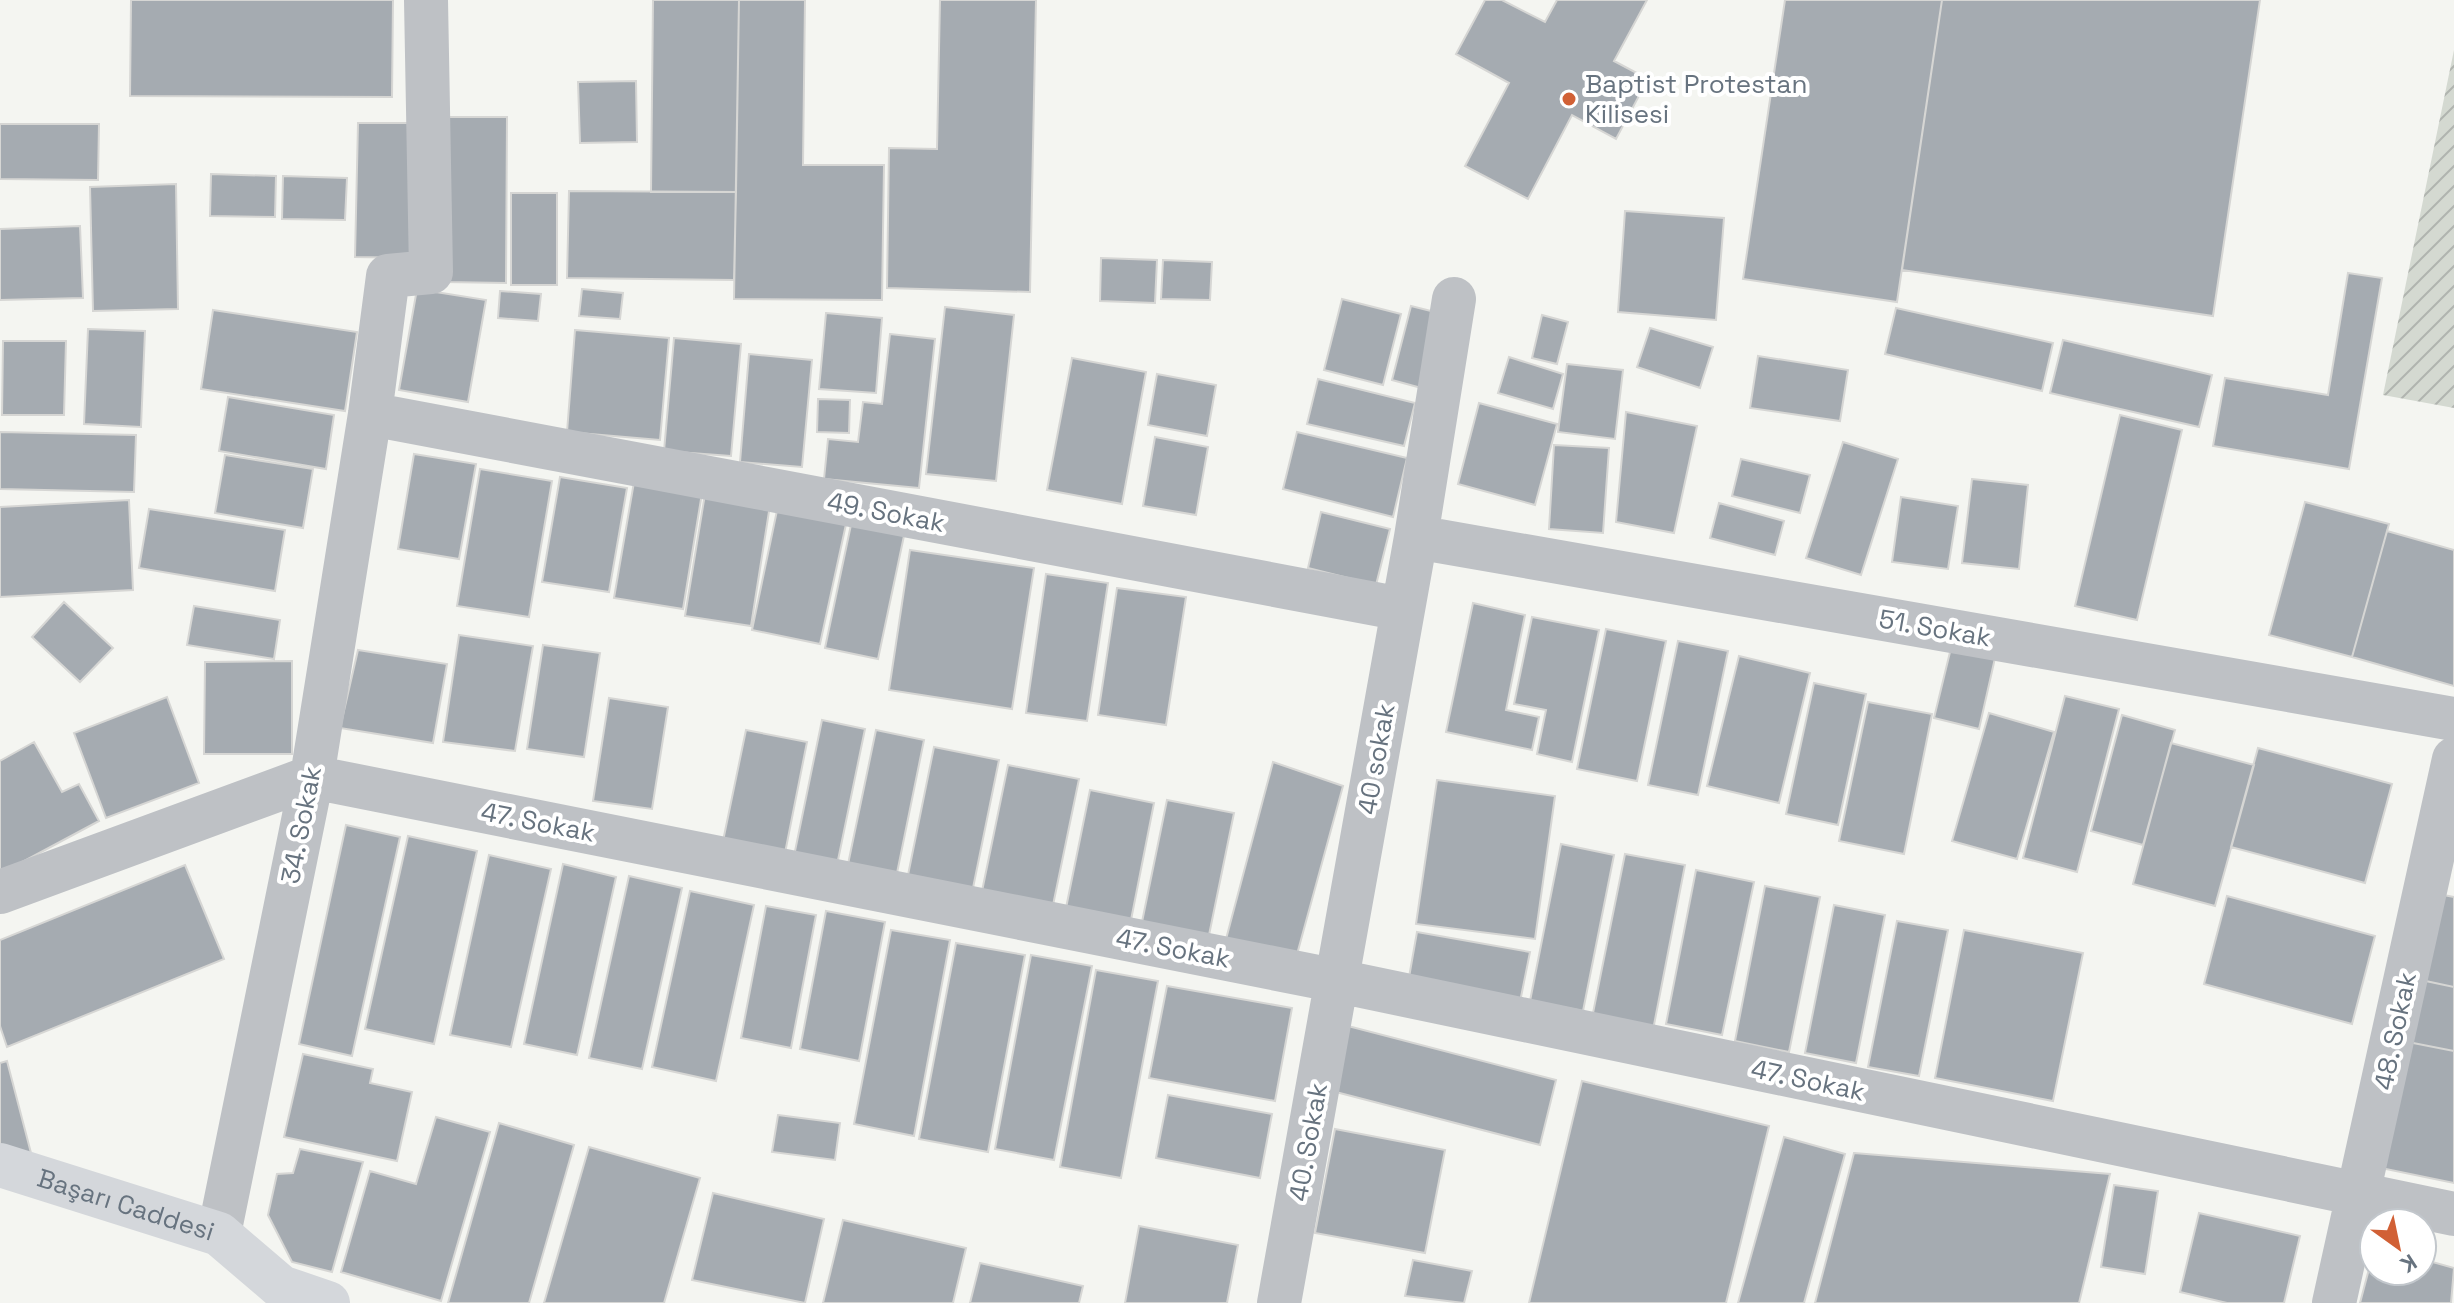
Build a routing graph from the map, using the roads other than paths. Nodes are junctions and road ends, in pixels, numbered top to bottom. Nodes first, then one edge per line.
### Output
1 (426, 0) edge
2 (1454, 299) dead end
3 (370, 414) junction
4 (1416, 537) junction
5 (1402, 609) junction
6 (2454, 719) edge
7 (2454, 759) edge
8 (312, 777) junction
9 (0, 892) edge
10 (1338, 981) junction
11 (0, 1165) edge
12 (2359, 1195) junction
13 (2454, 1214) edge
14 (219, 1234) junction
15 (282, 1295) edge
16 (328, 1303) edge
17 (1279, 1303) edge
18 (2334, 1303) edge

1 - 3 street, 34. Sokak
2 - 4 street, 40 sokak
3 - 5 street, 49. Sokak
3 - 8 street, 34. Sokak
4 - 5 street, 40 sokak
4 - 6 street, 51. Sokak
5 - 10 street, 40 sokak
7 - 12 street, 48. Sokak
8 - 9 street
8 - 10 street, 47. Sokak
8 - 14 street, 34. Sokak
10 - 12 street, 47. Sokak
10 - 17 street, 40. Sokak
11 - 14 main road, Başarı Caddesi
12 - 13 street, 47. Sokak
12 - 18 street, 48. Sokak
14 - 15 main road, Başarı Caddesi
15 - 16 main road

